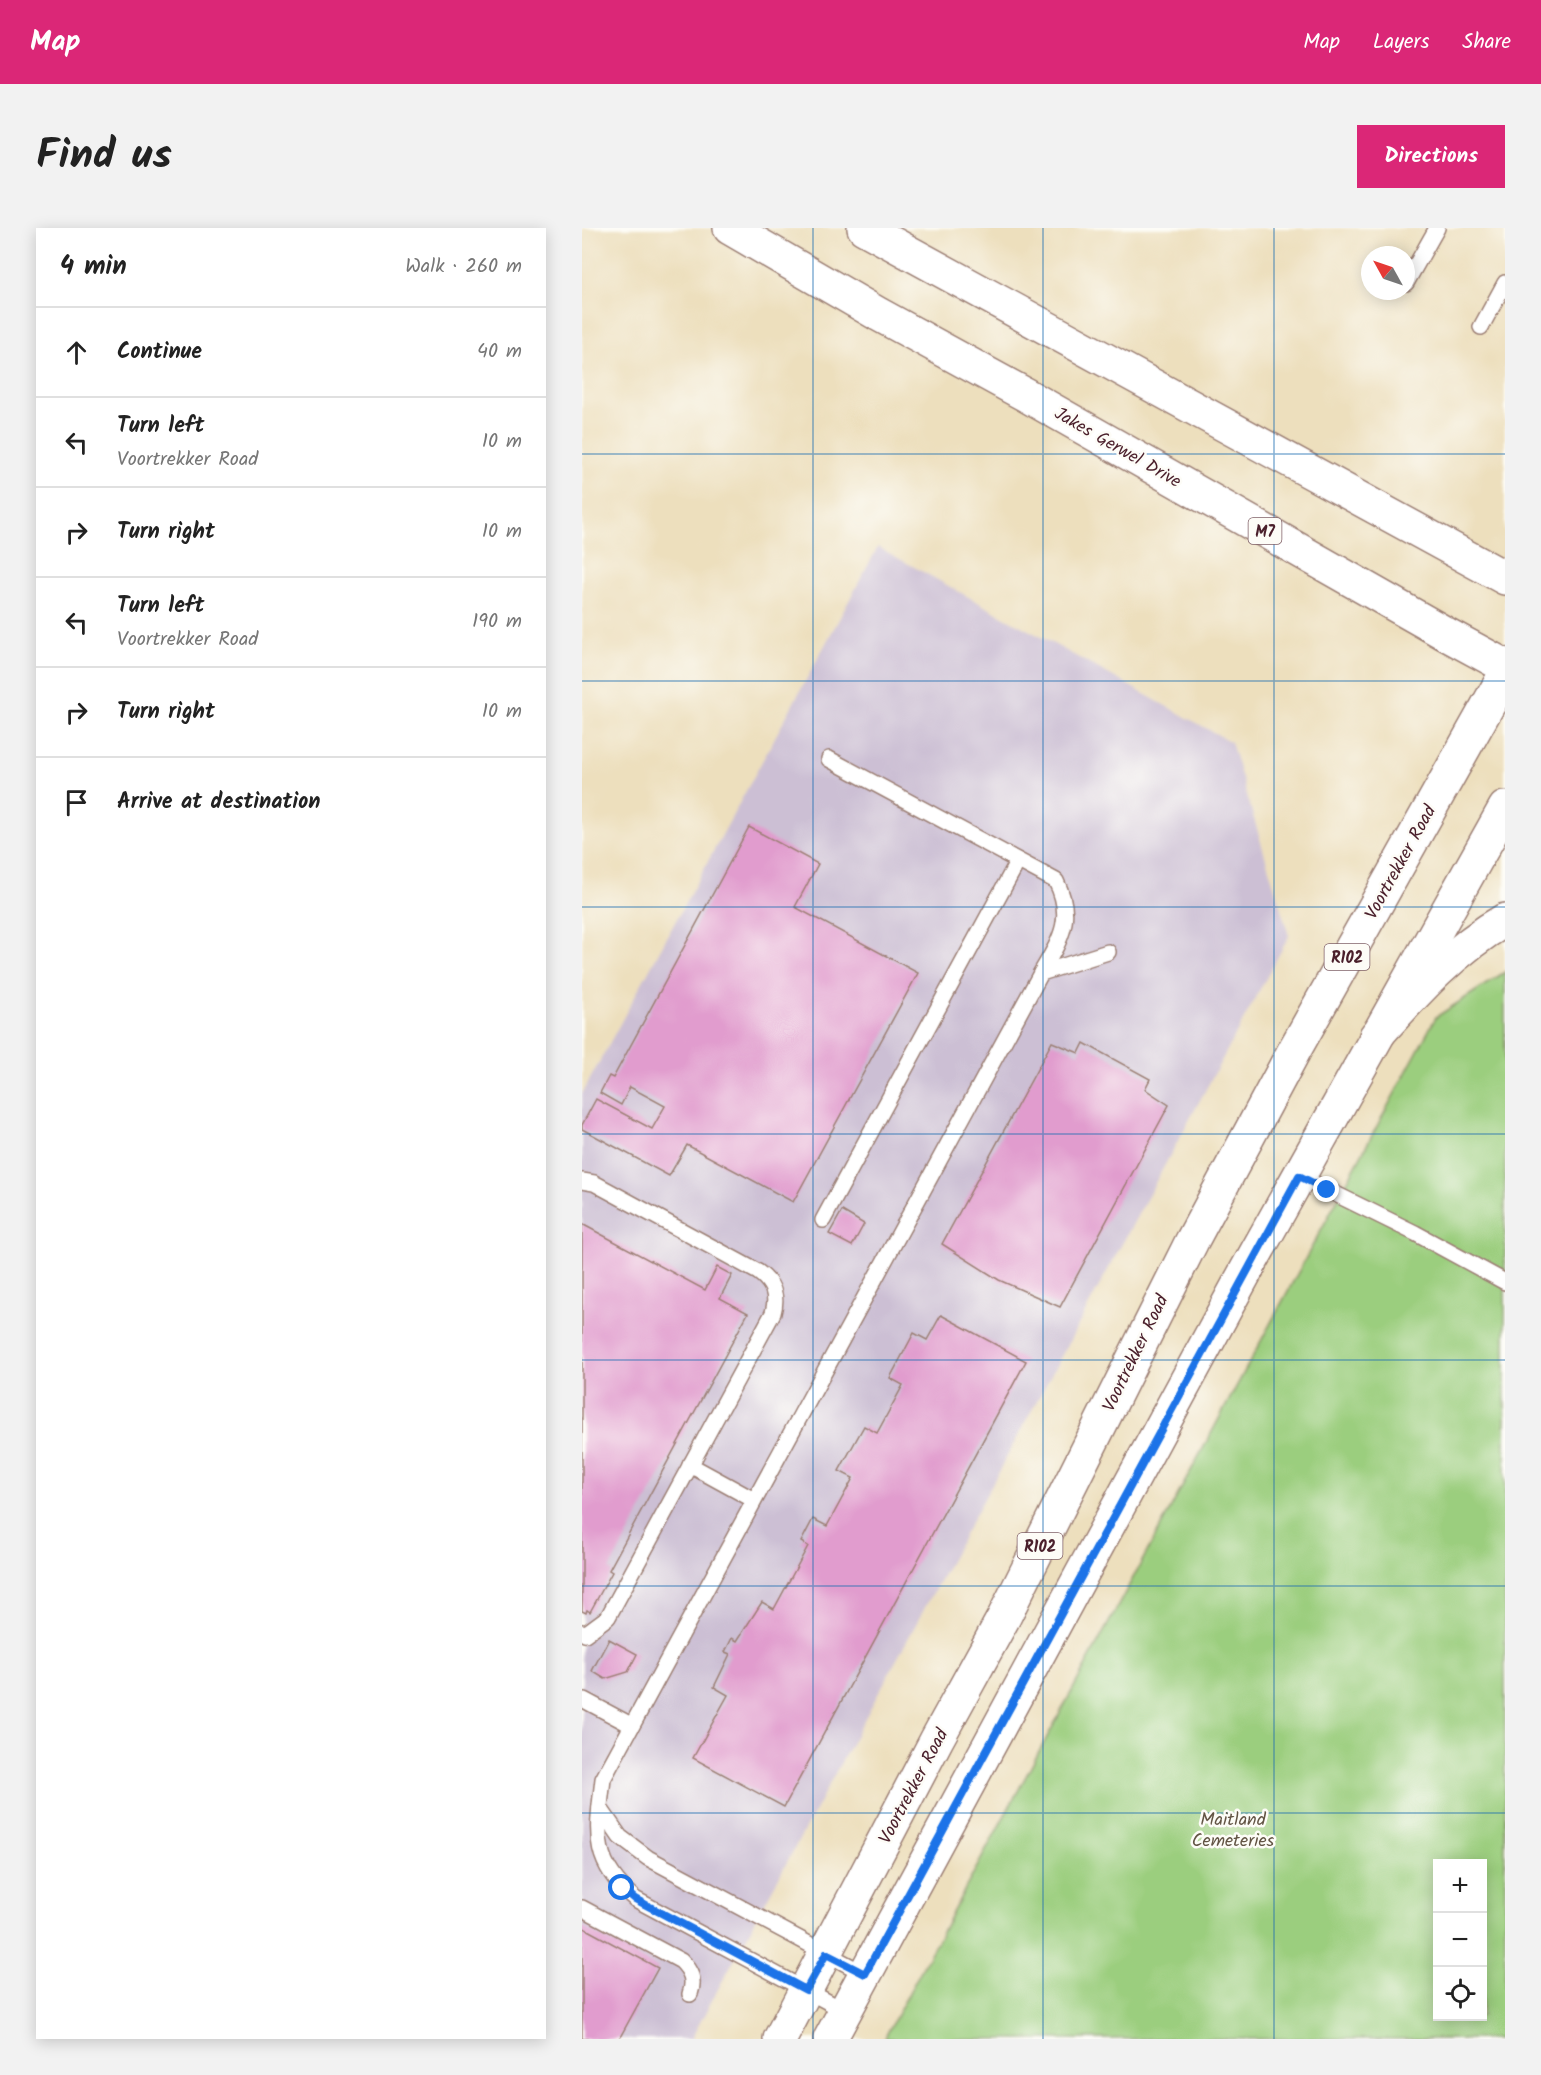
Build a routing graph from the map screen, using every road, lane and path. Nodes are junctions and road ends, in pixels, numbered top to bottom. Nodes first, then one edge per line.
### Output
1 (730, 228) edge
2 (864, 228) edge
3 (1437, 228) edge
4 (1415, 267) edge
5 (1505, 283) edge
6 (1481, 327) dead end
7 (1505, 578) edge
8 (1505, 666) edge
9 (1505, 675) edge
10 (829, 759) dead end
11 (1505, 808) edge
12 (1018, 861) junction
13 (1505, 920) edge
14 (1108, 952) dead end
15 (1041, 973) junction
16 (1376, 1036) junction
17 (1299, 1176) junction
18 (582, 1181) edge
19 (823, 1220) dead end
20 (1505, 1282) edge
21 (690, 1465) junction
22 (754, 1500) junction
23 (582, 1632) edge
24 (584, 1700) dead end
25 (631, 1725) junction
26 (600, 1808) junction
27 (582, 1908) edge
28 (826, 1954) junction
29 (865, 1974) junction
30 (806, 1990) junction
31 (690, 1994) dead end
32 (837, 2025) edge
33 (780, 2039) edge

1 - 8 main road, Jakes Gerwel Drive / M7
2 - 7 main road
3 - 4 lane
5 - 6 lane
9 - 28 main road, Voortrekker Road / R102
10 - 12 lane
11 - 16 main road, R102
12 - 15 lane
12 - 19 lane
13 - 16 main road
14 - 15 lane
15 - 22 lane
16 - 17 main road, R102
17 - 20 lane
17 - 29 main road, R102
18 - 21 lane
21 - 22 lane
21 - 23 lane
22 - 25 lane
24 - 25 lane
25 - 26 lane
26 - 28 lane
26 - 30 lane
27 - 31 lane
28 - 29 lane
28 - 30 main road, Voortrekker Road / R102
29 - 32 main road, R102
30 - 32 lane
30 - 33 main road, Voortrekker Road / R102

